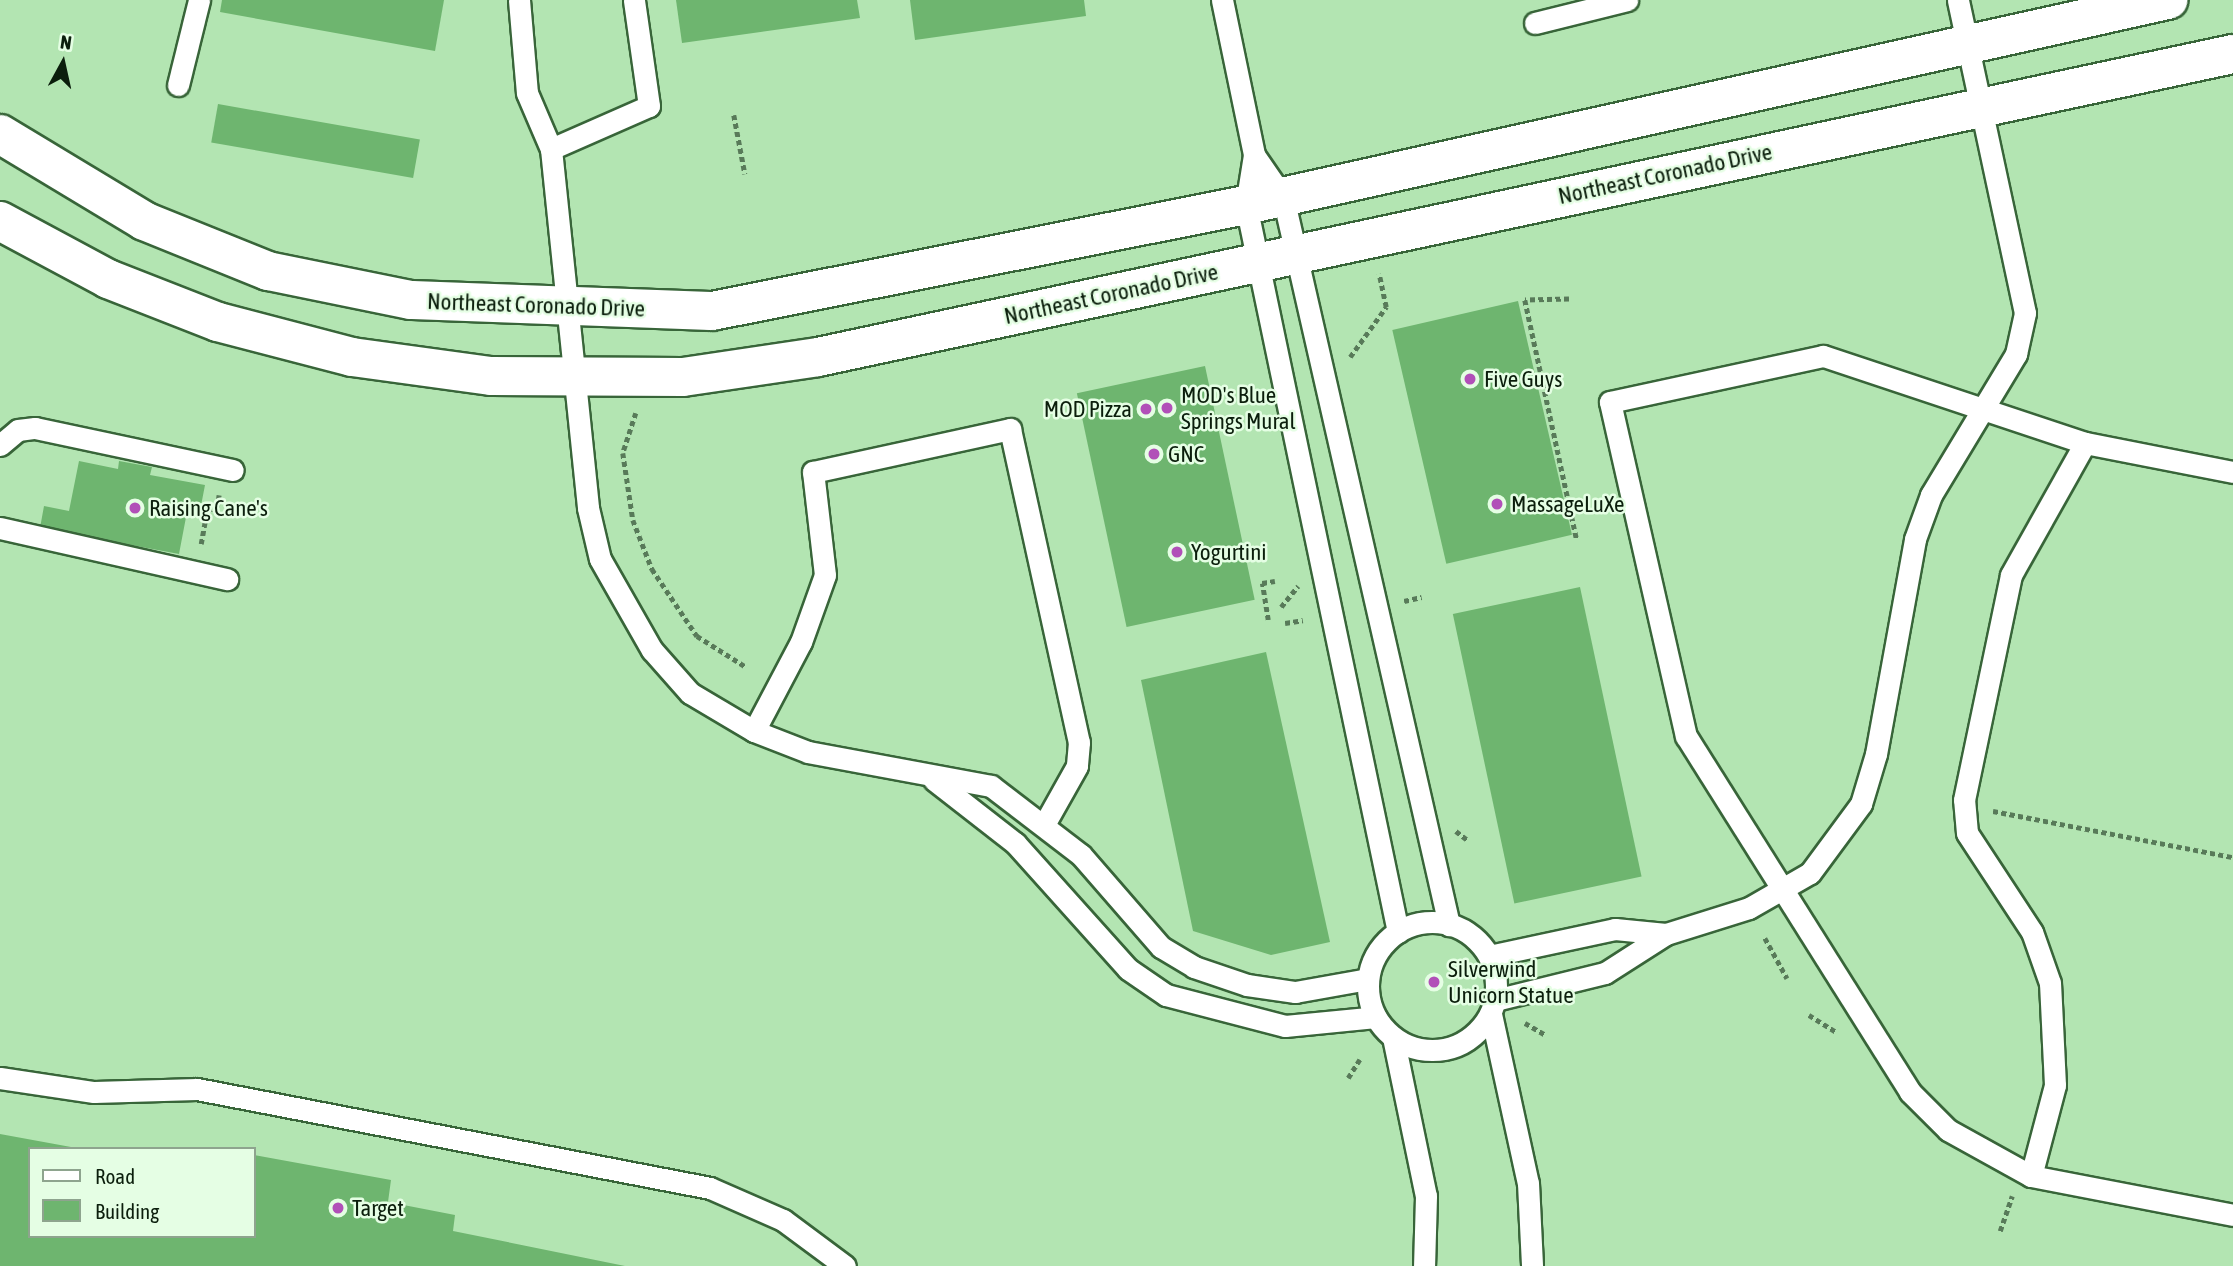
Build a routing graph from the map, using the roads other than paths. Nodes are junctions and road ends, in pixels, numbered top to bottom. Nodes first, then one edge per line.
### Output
1 (198, 0) edge
2 (519, 0) edge
3 (634, 0) edge
4 (1222, 0) edge
5 (1627, 0) edge
6 (1958, 0) edge
7 (2168, 0) edge
8 (1535, 23) dead end
9 (1964, 43) junction
10 (2233, 54) edge
11 (177, 85) dead end
12 (1979, 107) junction
13 (0, 134) edge
14 (551, 149) junction
15 (1254, 155) junction
16 (1283, 197) junction
17 (1246, 205) junction
18 (0, 221) edge
19 (1296, 253) junction
20 (1256, 262) junction
21 (571, 310) junction
22 (578, 380) junction
23 (1984, 410) junction
24 (2085, 443) junction
25 (0, 445) edge
26 (233, 470) dead end
27 (2233, 472) edge
28 (0, 528) edge
29 (228, 579) dead end
30 (754, 731) junction
31 (934, 780) junction
32 (1045, 823) junction
33 (1783, 890) junction
34 (1449, 925) junction
35 (1398, 932) junction
36 (1666, 934) junction
37 (1489, 956) junction
38 (1368, 979) junction
39 (1493, 1007) junction
40 (1376, 1017) junction
41 (1393, 1037) junction
42 (0, 1078) edge
43 (2031, 1176) junction
44 (2233, 1215) edge
45 (845, 1266) edge
46 (1424, 1266) edge
47 (1532, 1266) edge

1 - 11 lane
2 - 14 lane
3 - 14 lane
4 - 15 lane
5 - 8 lane
6 - 9 lane
7 - 9 street, Northeast Coronado Drive
9 - 12 lane
9 - 16 street, Northeast Coronado Drive
10 - 12 street, Northeast Coronado Drive
12 - 19 street, Northeast Coronado Drive
12 - 23 lane
13 - 21 street, Northeast Coronado Drive
14 - 21 lane
15 - 16 lane
15 - 17 lane
16 - 17 street, Northeast Coronado Drive
16 - 19 lane
17 - 20 lane
17 - 21 street, Northeast Coronado Drive
18 - 22 street, Northeast Coronado Drive
19 - 20 street, Northeast Coronado Drive
19 - 34 lane
20 - 22 street, Northeast Coronado Drive
20 - 35 lane
21 - 22 lane
22 - 30 lane
23 - 24 lane
23 - 33 lane
23 - 33 lane
24 - 27 lane
24 - 43 lane
25 - 26 lane
28 - 29 lane
30 - 31 lane
30 - 32 lane
31 - 32 lane
31 - 40 lane
32 - 38 lane
33 - 36 lane
33 - 43 lane
34 - 35 lane
34 - 37 lane
35 - 38 lane
36 - 37 lane
36 - 39 lane
37 - 39 lane
38 - 40 lane
39 - 41 lane
39 - 47 lane
40 - 41 lane
41 - 46 lane
42 - 45 lane
43 - 44 lane

